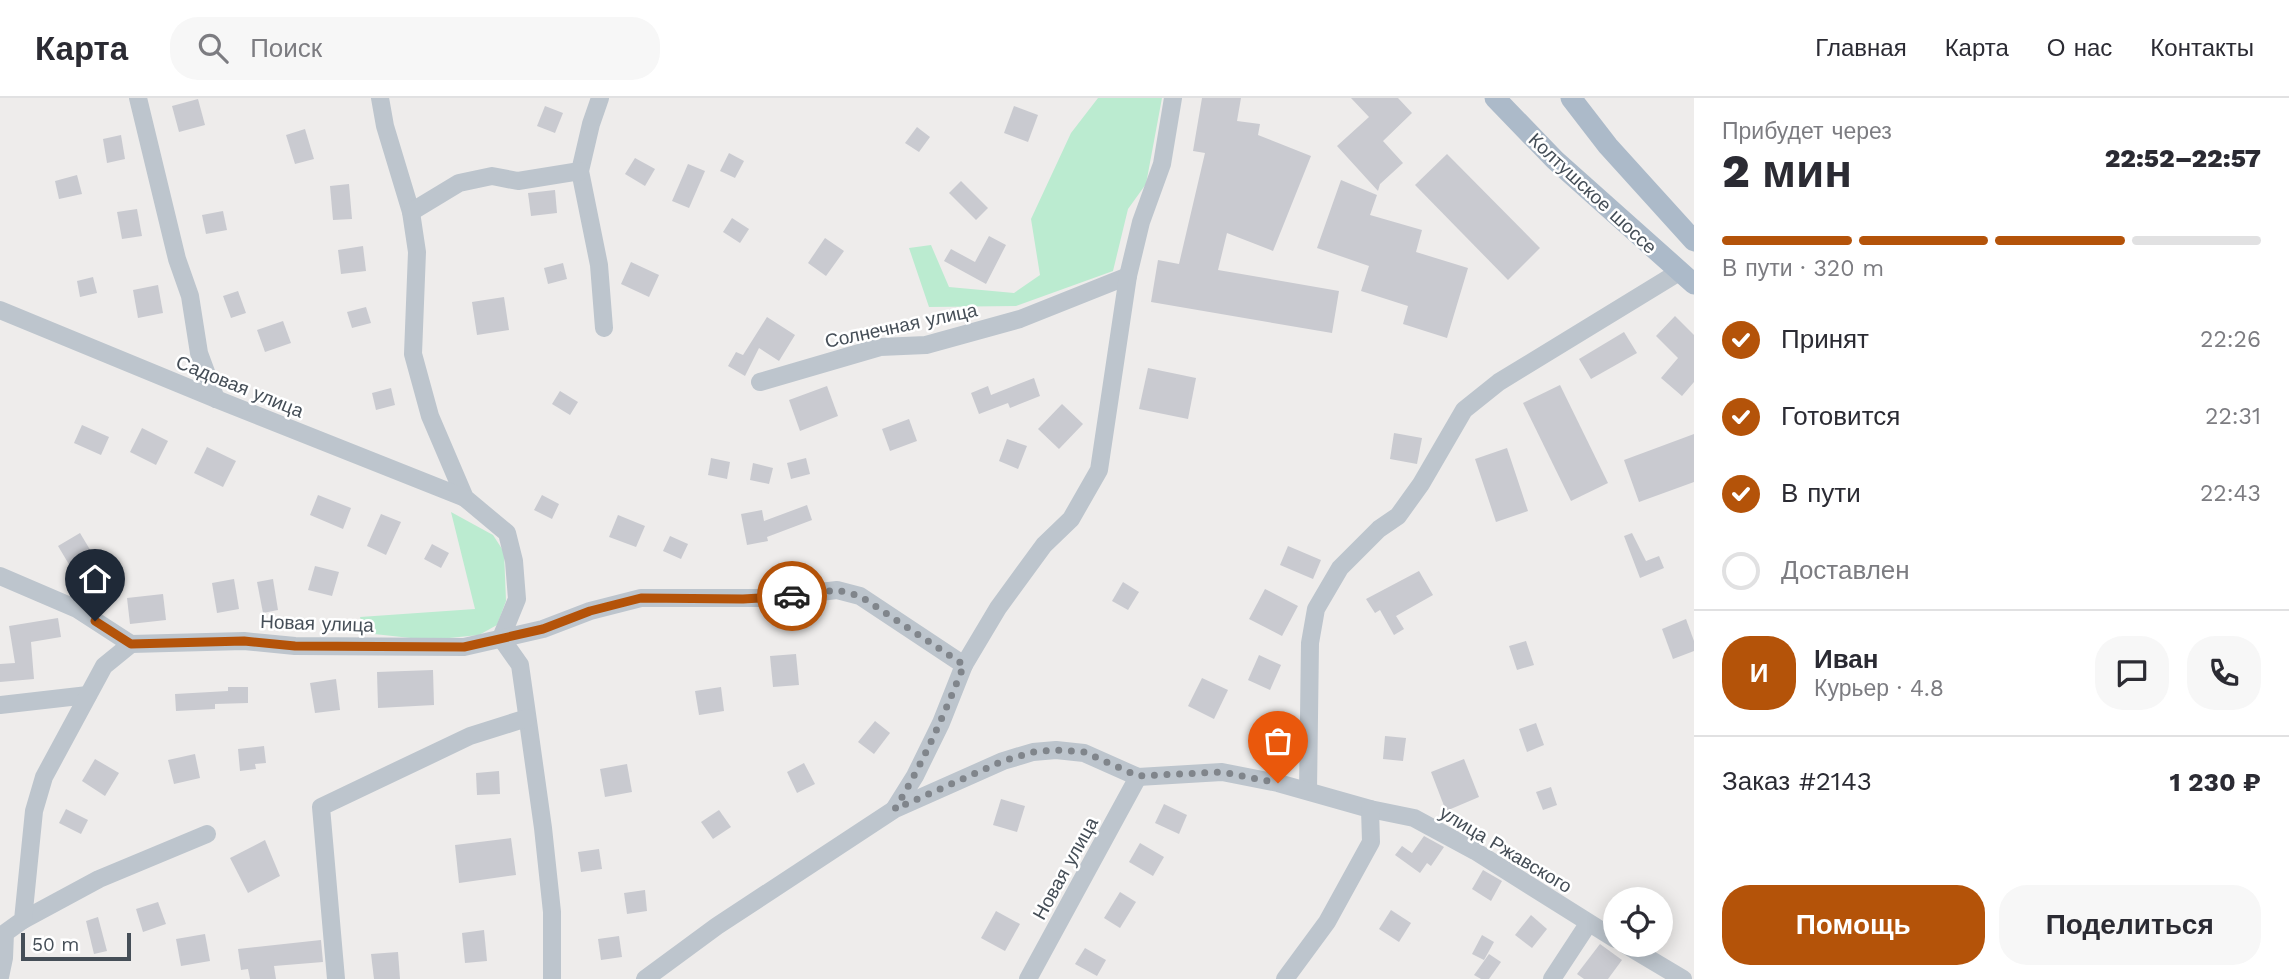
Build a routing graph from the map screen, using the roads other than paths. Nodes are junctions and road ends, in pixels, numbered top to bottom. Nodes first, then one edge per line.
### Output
1 (138, 98) edge
2 (380, 98) edge
3 (600, 98) edge
4 (1173, 98) edge
5 (1495, 98) edge
6 (1572, 98) edge
7 (580, 171) junction
8 (411, 212) junction
9 (1694, 241) edge
10 (1128, 276) junction
11 (1687, 278) edge
12 (0, 310) edge
13 (604, 328) dead end
14 (760, 382) dead end
15 (216, 399) junction
16 (465, 498) junction
17 (0, 576) edge
18 (501, 638) junction
19 (131, 644) junction
20 (964, 665) junction
21 (88, 695) junction
22 (0, 705) edge
23 (527, 718) junction
24 (1138, 776) junction
25 (1308, 790) junction
26 (895, 809) junction
27 (1370, 809) junction
28 (207, 834) dead end
29 (23, 920) junction
30 (1588, 924) junction
31 (1603, 932) edge
32 (3, 934) edge
33 (1646, 957) edge
34 (0, 976) edge
35 (336, 979) edge
36 (552, 979) edge
37 (645, 979) edge
38 (1028, 979) edge
39 (1285, 979) edge
40 (1552, 979) edge
41 (1682, 979) edge

1 - 15 street
2 - 8 street
3 - 7 street
4 - 10 street
5 - 11 main road, Колтушское шоссе
6 - 9 main road, Колтушское шоссе
7 - 8 street
7 - 13 street
8 - 16 street
10 - 14 street, Солнечная улица
10 - 20 street
11 - 25 street
12 - 15 street, Садовая улица
15 - 16 street, Садовая улица
16 - 18 street
17 - 19 street
18 - 19 street, Новая улица
18 - 20 street, Новая улица
18 - 23 street
19 - 21 street
20 - 26 street
21 - 22 street
21 - 29 street
23 - 35 street
23 - 36 street
24 - 25 street, улица Ржавского
24 - 26 street
24 - 38 street, Новая улица
25 - 27 street, улица Ржавского
26 - 37 street
27 - 30 street, улица Ржавского
27 - 39 street
28 - 29 street
29 - 32 street
30 - 31 street, улица Ржавского
30 - 40 street
32 - 34 street
33 - 41 street

